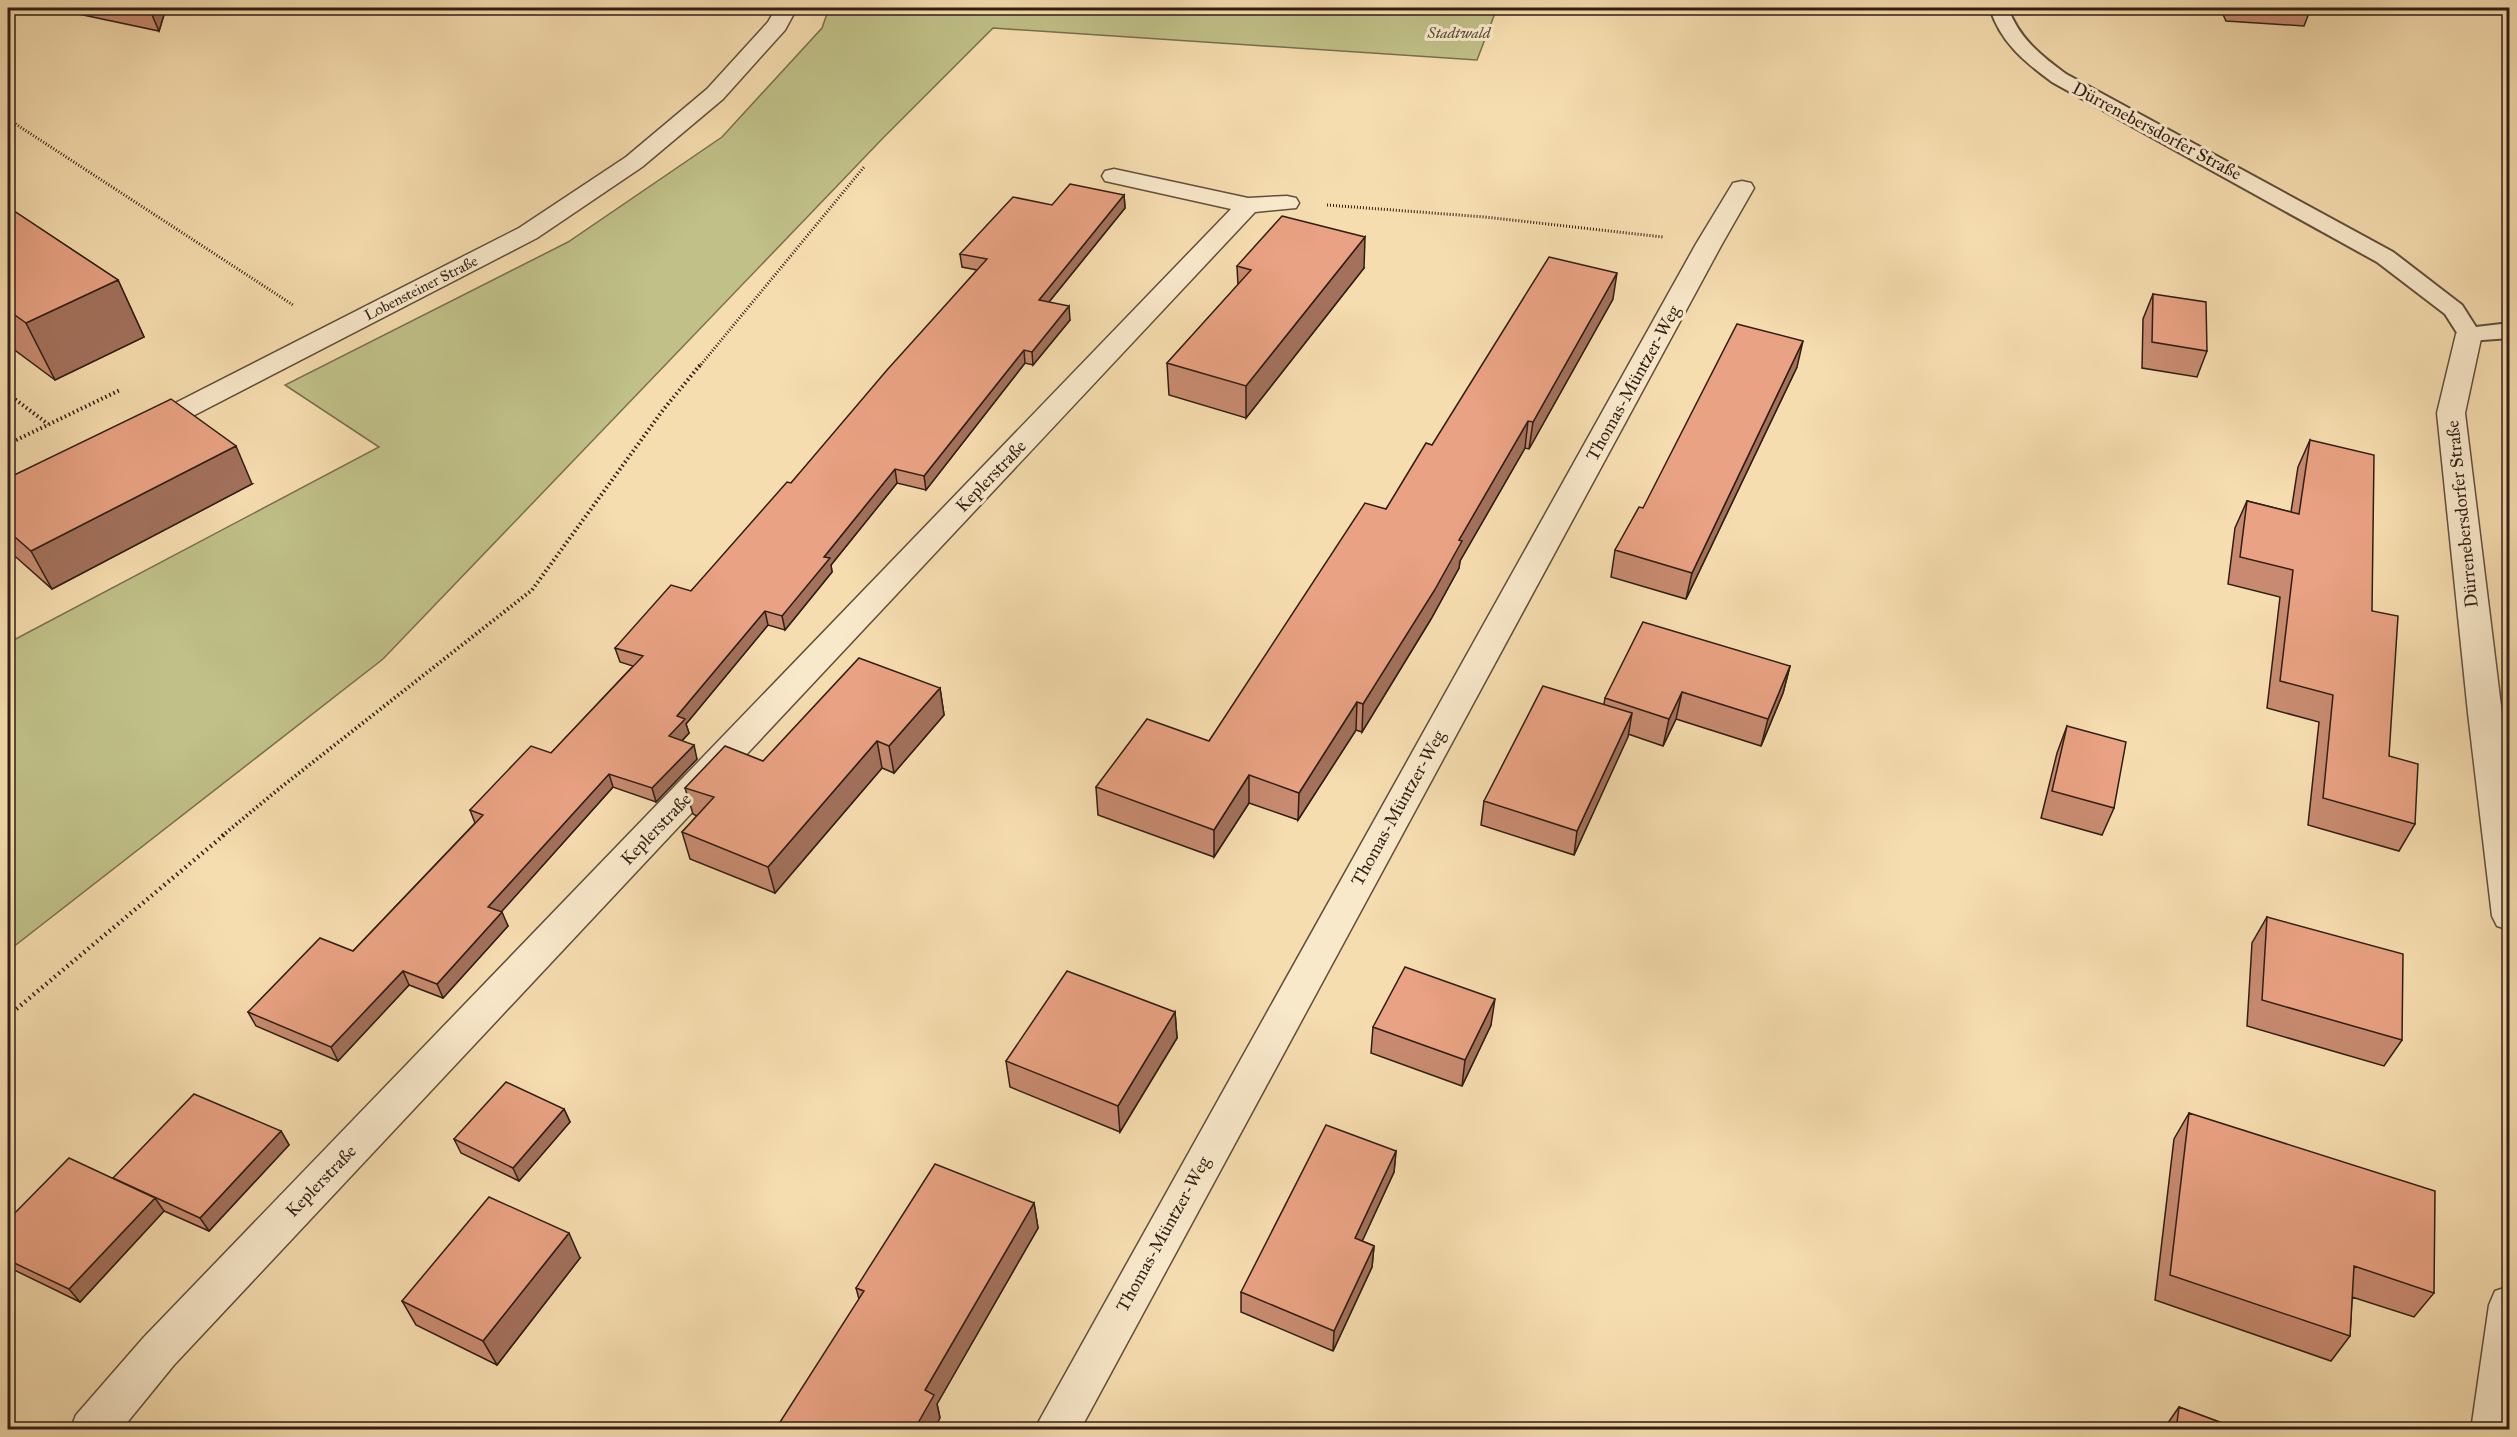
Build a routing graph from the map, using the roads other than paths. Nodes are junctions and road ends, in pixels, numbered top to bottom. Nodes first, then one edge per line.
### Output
1 (786, 8) edge
2 (1999, 8) edge
3 (1114, 176) dead end
4 (1742, 188) dead end
5 (1287, 202) dead end
6 (1248, 206) junction
7 (2510, 330) edge
8 (2469, 334) junction
9 (124, 440) edge
10 (2510, 916) edge
11 (2510, 1305) edge
12 (92, 1430) edge
13 (1056, 1430) edge
14 (2493, 1430) edge

1 - 9 street, Lobensteiner Straße
2 - 8 lane, Dürrenebersdorfer Straße
3 - 6 street
4 - 13 street, Thomas-Müntzer-Weg
5 - 6 street
6 - 12 street, Keplerstraße
7 - 8 lane
8 - 10 street, Dürrenebersdorfer Straße
11 - 14 street

